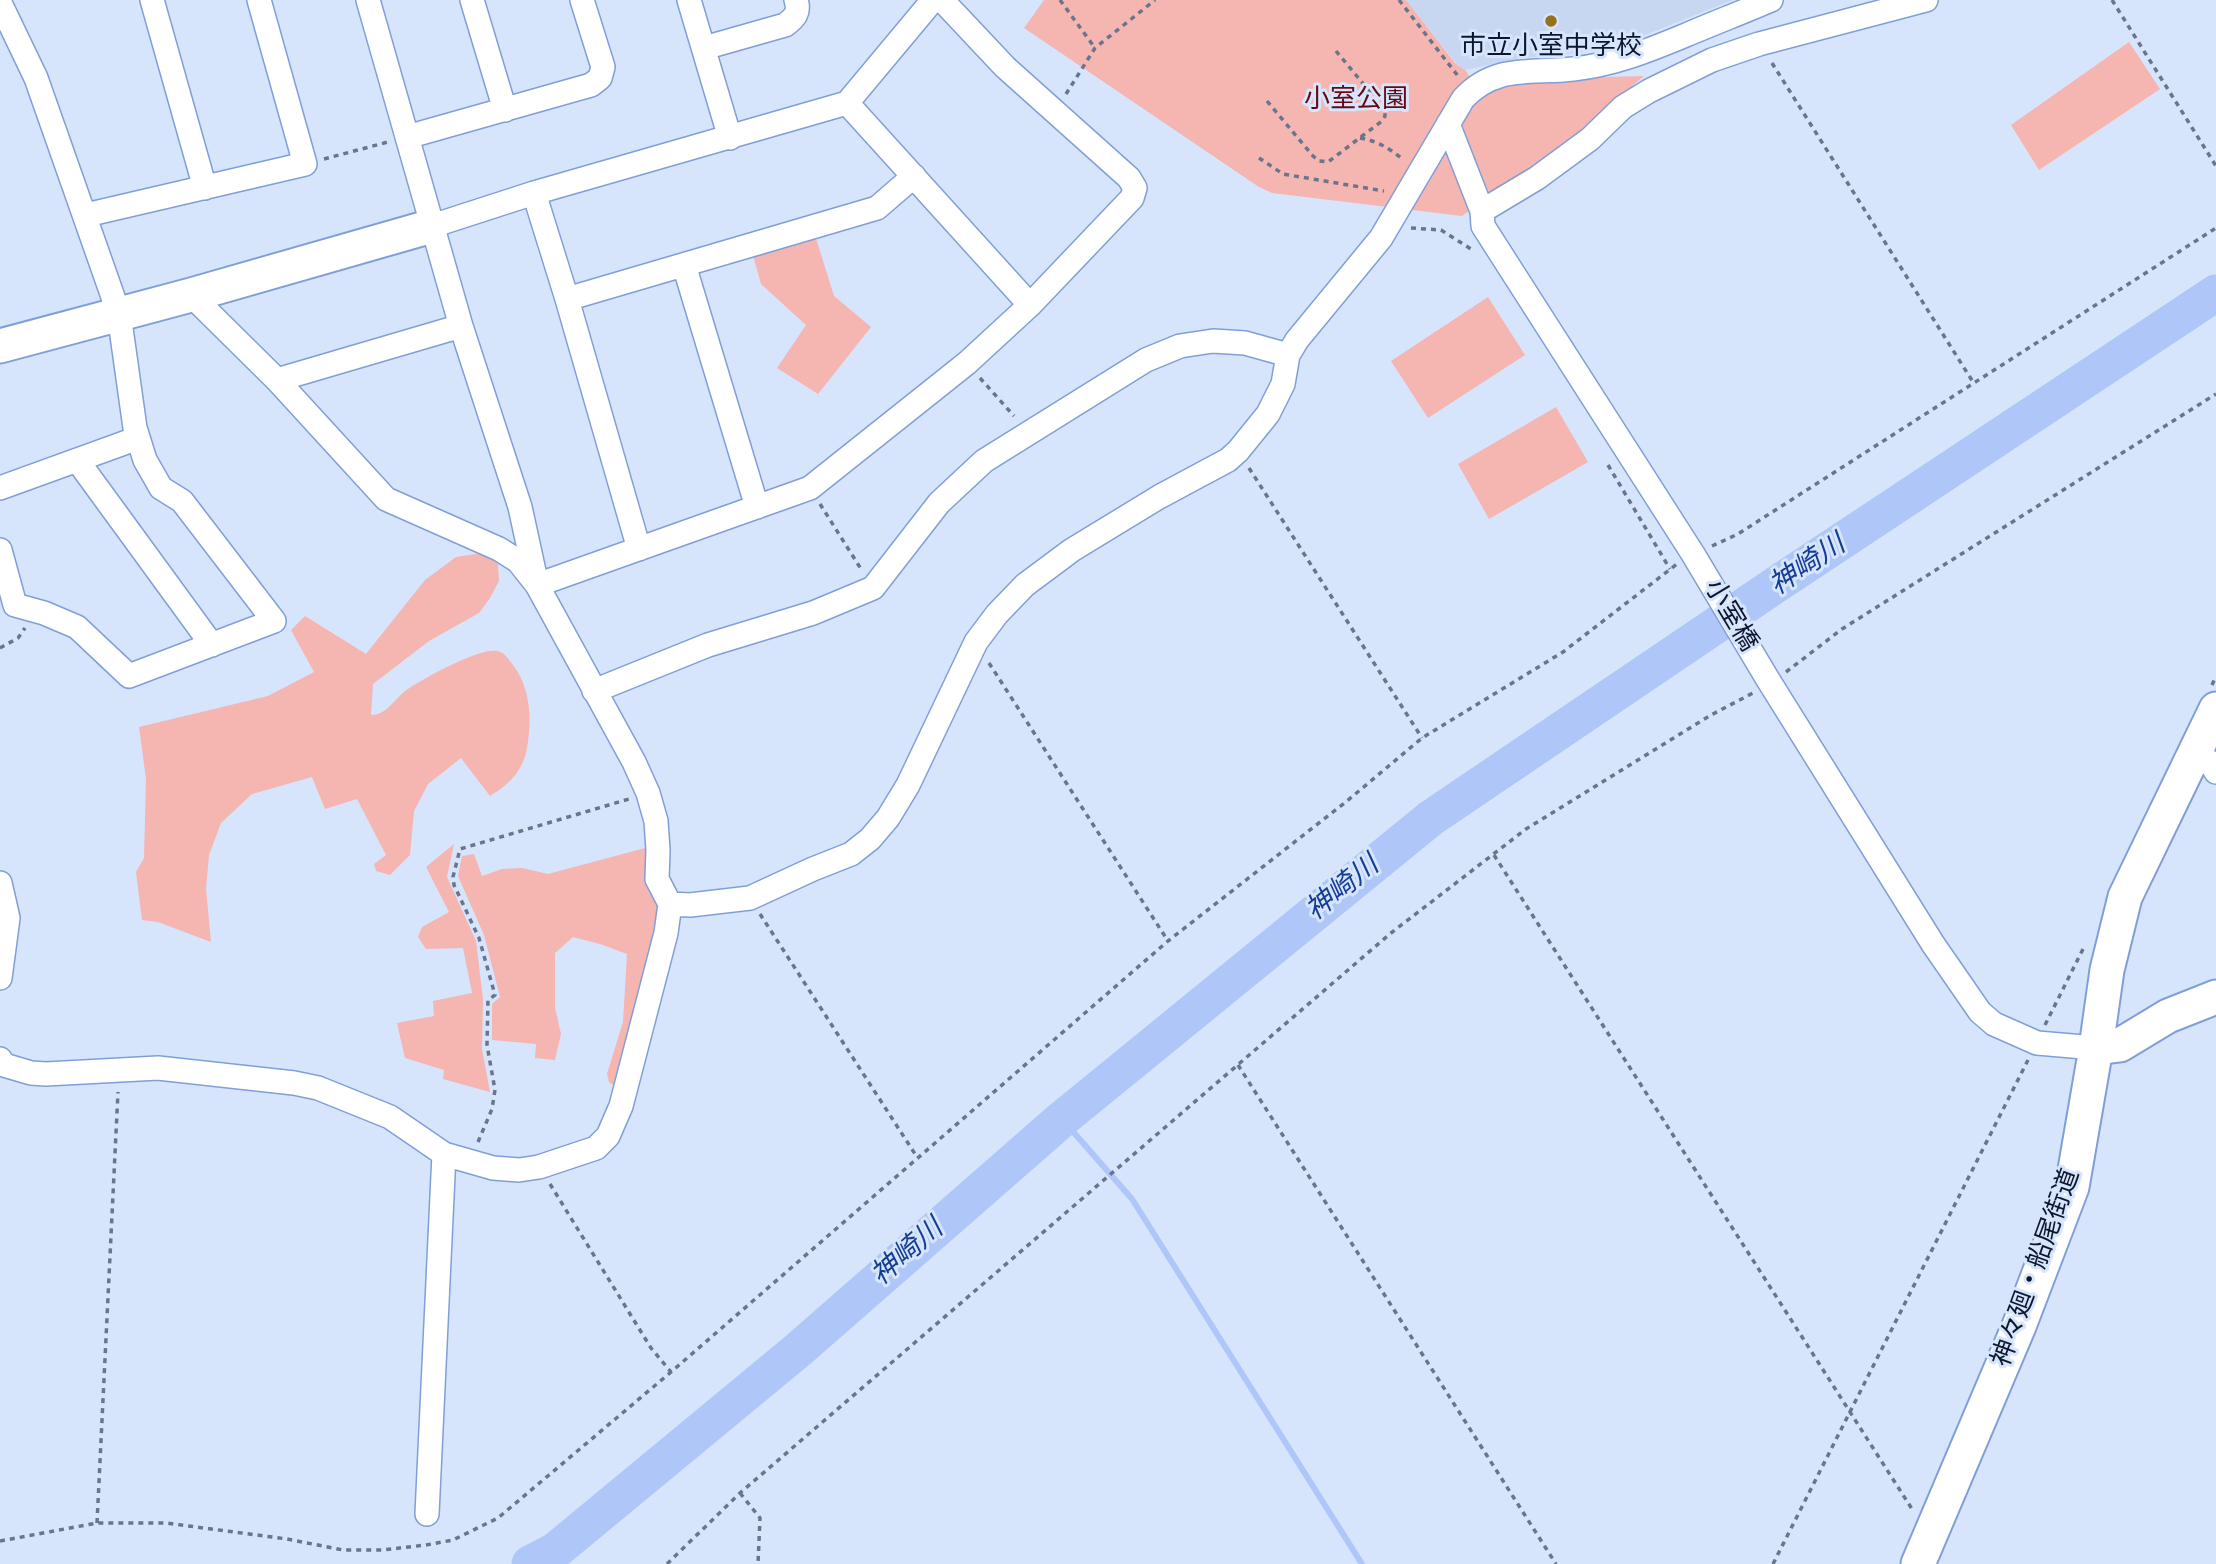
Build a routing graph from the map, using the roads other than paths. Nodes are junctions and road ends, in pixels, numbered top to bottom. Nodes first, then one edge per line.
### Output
1 (152, 0) edge
2 (259, 0) edge
3 (368, 0) edge
4 (472, 0) edge
5 (582, 0) edge
6 (689, 0) edge
7 (796, 0) edge
8 (933, 0) edge
9 (942, 0) edge
10 (1771, 0) edge
11 (1926, 0) edge
12 (0, 3) edge
13 (704, 48) junction
14 (847, 103) junction
15 (505, 110) junction
16 (407, 137) junction
17 (730, 138) junction
18 (1435, 147) junction
19 (914, 176) junction
20 (205, 188) junction
21 (534, 193) junction
22 (1482, 211) junction
23 (86, 215) junction
24 (432, 226) junction
25 (684, 265) junction
26 (191, 295) junction
27 (567, 299) junction
28 (1030, 305) junction
29 (120, 314) junction
30 (461, 326) junction
31 (0, 346) edge
32 (1288, 355) junction
33 (277, 380) junction
34 (138, 438) junction
35 (77, 460) junction
36 (0, 488) edge
37 (757, 507) junction
38 (639, 549) junction
39 (0, 550) edge
40 (537, 585) junction
41 (212, 645) junction
42 (594, 691) junction
43 (2213, 698) edge
44 (2214, 761) edge
45 (0, 883) edge
46 (2125, 897) junction
47 (670, 904) junction
48 (0, 978) edge
49 (2216, 996) edge
50 (2096, 1048) junction
51 (0, 1059) edge
52 (444, 1154) junction
53 (427, 1514) dead end
54 (1918, 1564) edge

1 - 20 street
2 - 20 street
3 - 16 street
4 - 15 street
5 - 15 street
6 - 13 street
7 - 13 street
8 - 14 street
9 - 28 street
10 - 18 street
11 - 22 street
12 - 23 street
13 - 17 street
14 - 17 street
14 - 19 street
15 - 16 street
16 - 24 street
17 - 21 street
18 - 22 street, 小室橋
18 - 32 street
19 - 25 street
19 - 28 street
20 - 23 street
21 - 24 street
21 - 27 street
22 - 50 street, 小室橋
23 - 29 street
24 - 26 street
24 - 30 street
25 - 27 street
25 - 37 street
26 - 29 street
26 - 33 street
27 - 38 street
28 - 37 street
29 - 31 street
29 - 34 street
30 - 33 street
30 - 40 street
32 - 42 street
32 - 47 street
33 - 40 street
34 - 35 street
34 - 41 street
35 - 36 street
35 - 41 street
37 - 38 street
38 - 40 street
39 - 41 street
40 - 42 street
42 - 47 street
43 - 46 street
44 - 46 street
45 - 48 street
46 - 50 street, 神々廻・船尾街道
47 - 52 street
49 - 50 street
50 - 54 street, 神々廻・船尾街道
51 - 52 street
52 - 53 street

